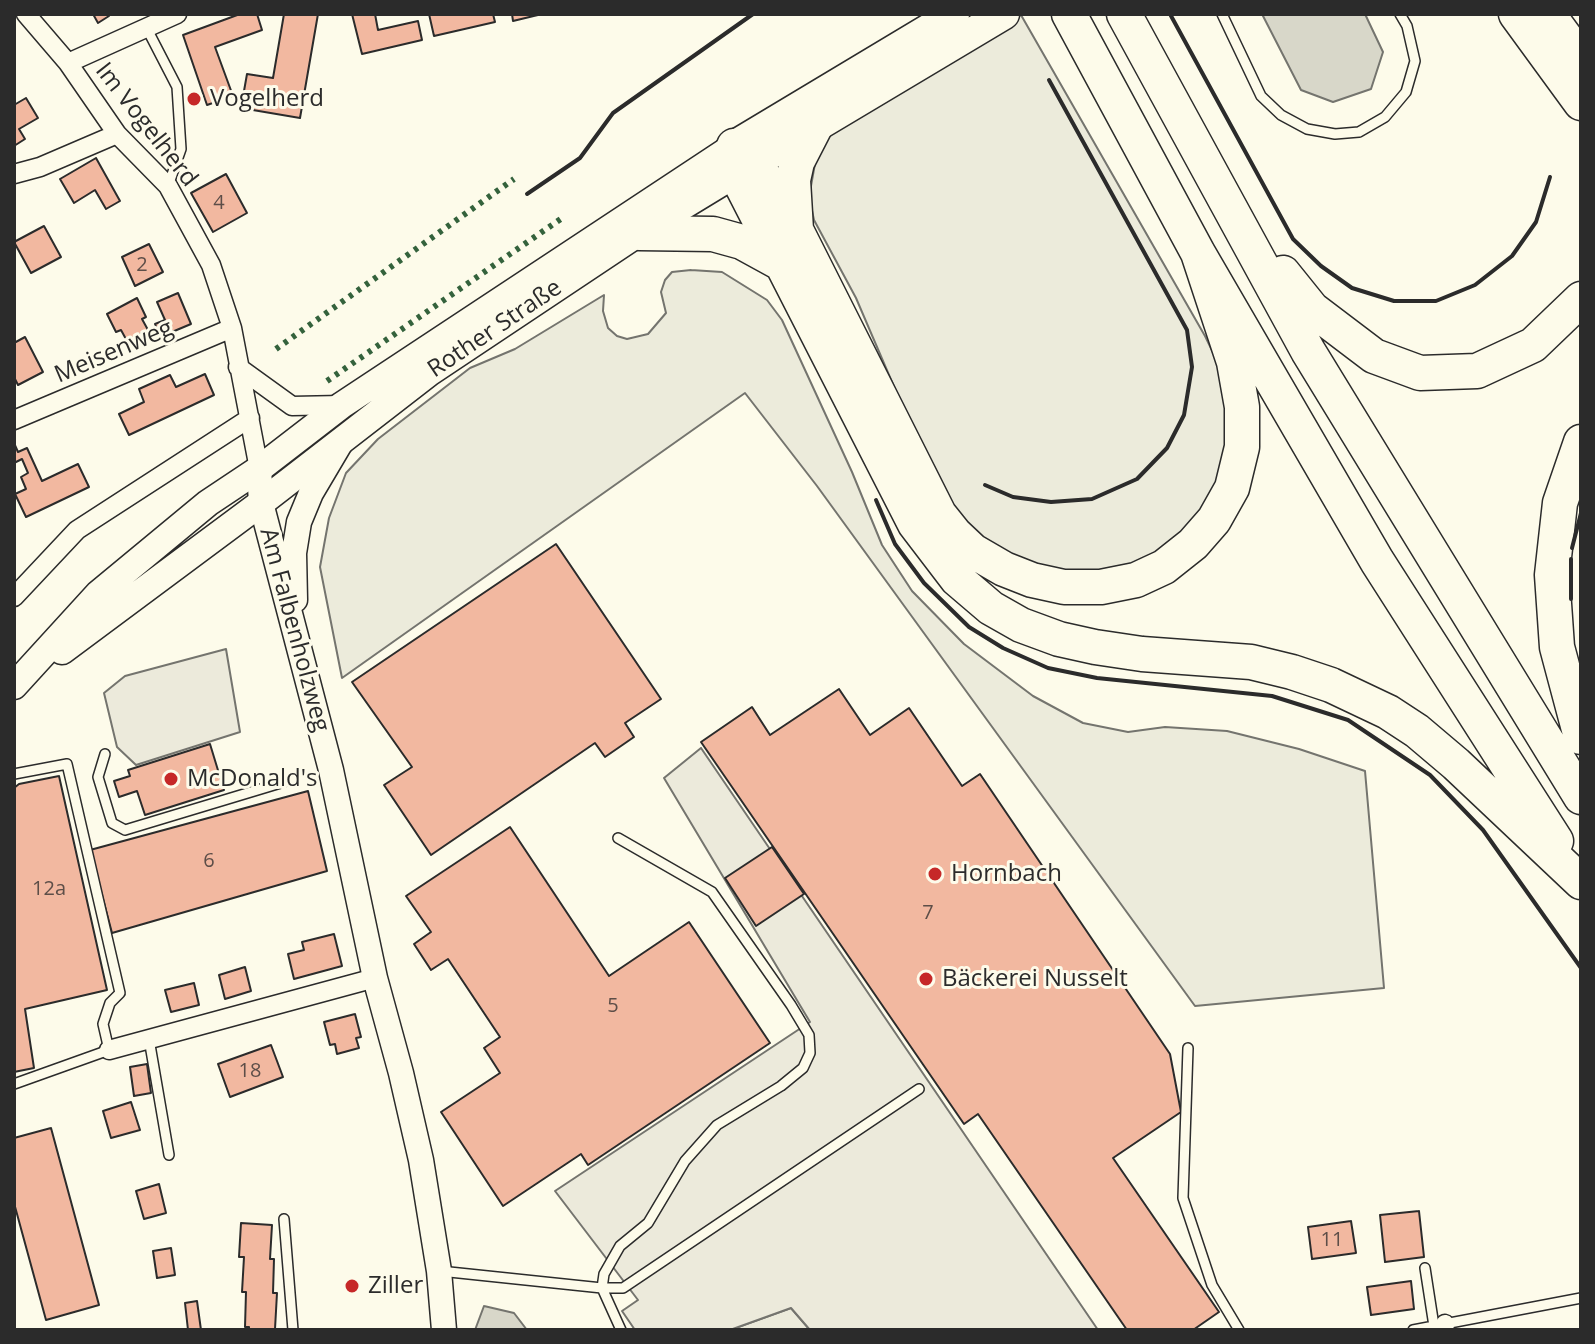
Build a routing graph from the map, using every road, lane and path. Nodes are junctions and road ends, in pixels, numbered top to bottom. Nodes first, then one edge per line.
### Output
1 (26, 14) edge
2 (177, 14) edge
3 (954, 14) edge
4 (1004, 14) edge
5 (1124, 14) edge
6 (1222, 14) edge
7 (1400, 14) edge
8 (1516, 14) edge
9 (1548, 14) edge
10 (146, 27) junction
11 (1076, 27) edge
12 (1581, 59) edge
13 (68, 63) junction
14 (1581, 103) edge
15 (815, 127) junction
16 (117, 134) junction
17 (742, 161) junction
18 (14, 174) edge
19 (168, 186) junction
20 (1232, 210) junction
21 (796, 230) junction
22 (639, 233) junction
23 (1198, 253) junction
24 (784, 265) junction
25 (1581, 299) edge
26 (232, 328) junction
27 (238, 367) junction
28 (342, 405) junction
29 (250, 418) junction
30 (14, 420) edge
31 (342, 439) junction
32 (1581, 442) edge
33 (259, 469) junction
34 (261, 503) junction
35 (14, 597) edge
36 (296, 643) junction
37 (14, 686) edge
38 (1581, 737) edge
39 (105, 754) dead end
40 (14, 774) edge
41 (284, 782) dead end
42 (1581, 797) edge
43 (618, 838) dead end
44 (1581, 881) edge
45 (375, 978) junction
46 (149, 1039) junction
47 (1188, 1048) dead end
48 (109, 1050) junction
49 (14, 1084) edge
50 (919, 1089) dead end
51 (169, 1155) dead end
52 (284, 1219) dead end
53 (1425, 1268) dead end
54 (439, 1271) junction
55 (602, 1288) junction
56 (1581, 1298) edge
57 (1441, 1327) edge
58 (293, 1330) edge
59 (444, 1330) edge
60 (621, 1330) edge
61 (1239, 1330) edge
62 (1413, 1330) edge

1 - 13 street, Im Vogelherd
2 - 10 street
3 - 17 main road, Rother Straße
4 - 15 main road, Rother Straße
5 - 20 highway
6 - 7 lane
8 - 14 highway
9 - 12 highway
10 - 13 street
10 - 19 lane
11 - 23 highway
13 - 16 street, Im Vogelherd
15 - 17 main road, Rother Straße
15 - 21 highway
16 - 18 street
16 - 19 street, Im Vogelherd
17 - 21 highway
17 - 22 main road, Rother Straße
17 - 24 highway
17 - 28 main road, Rother Straße
19 - 26 street, Im Vogelherd
20 - 25 highway
20 - 42 highway
21 - 23 highway
22 - 24 highway
22 - 31 main road, Rother Straße
23 - 44 highway
24 - 44 highway
26 - 27 street, Im Vogelherd
26 - 30 street, Meisenweg
27 - 28 street
27 - 29 street, Im Vogelherd
28 - 33 main road, Rother Straße
29 - 33 street, Im Vogelherd
29 - 35 street
31 - 34 main road, Rother Straße
31 - 36 street
32 - 38 highway
33 - 34 street, Am Falbenholzweg
33 - 37 main road, Rother Straße
34 - 36 street, Am Falbenholzweg
34 - 37 main road, Rother Straße
36 - 45 street, Am Falbenholzweg
39 - 41 lane
40 - 48 lane
43 - 55 lane
45 - 46 street
45 - 54 street, Am Falbenholzweg
46 - 48 street
46 - 51 lane
47 - 61 lane
48 - 49 lane
50 - 55 lane
52 - 58 lane
53 - 57 lane
54 - 55 lane
54 - 59 street, Am Falbenholzweg
55 - 60 lane
56 - 57 lane
57 - 62 lane

